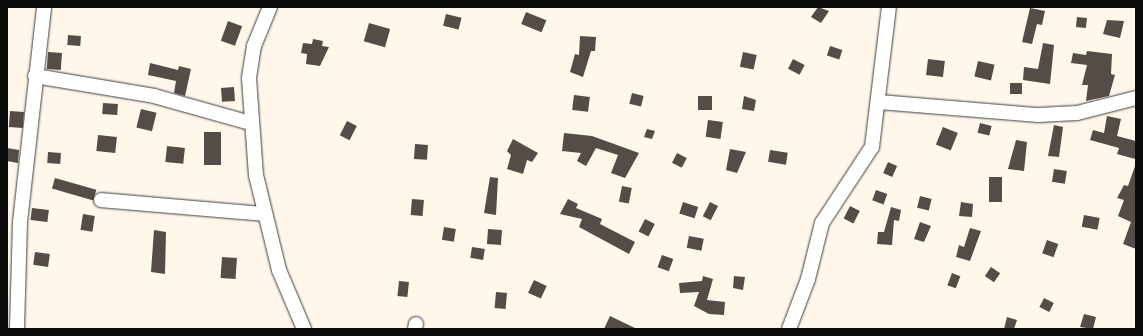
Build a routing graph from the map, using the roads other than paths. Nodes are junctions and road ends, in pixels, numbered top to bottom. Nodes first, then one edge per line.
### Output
1 (44, 7) edge
2 (270, 7) edge
3 (889, 7) edge
4 (35, 76) junction
5 (1136, 98) edge
6 (879, 102) junction
7 (251, 123) junction
8 (100, 200) dead end
9 (264, 214) junction
10 (17, 329) edge
11 (304, 329) edge
12 (789, 329) edge

1 - 4 street
2 - 7 street
3 - 6 street
4 - 7 street
4 - 10 street
5 - 6 street
6 - 12 street
7 - 9 street
8 - 9 street
9 - 11 street

